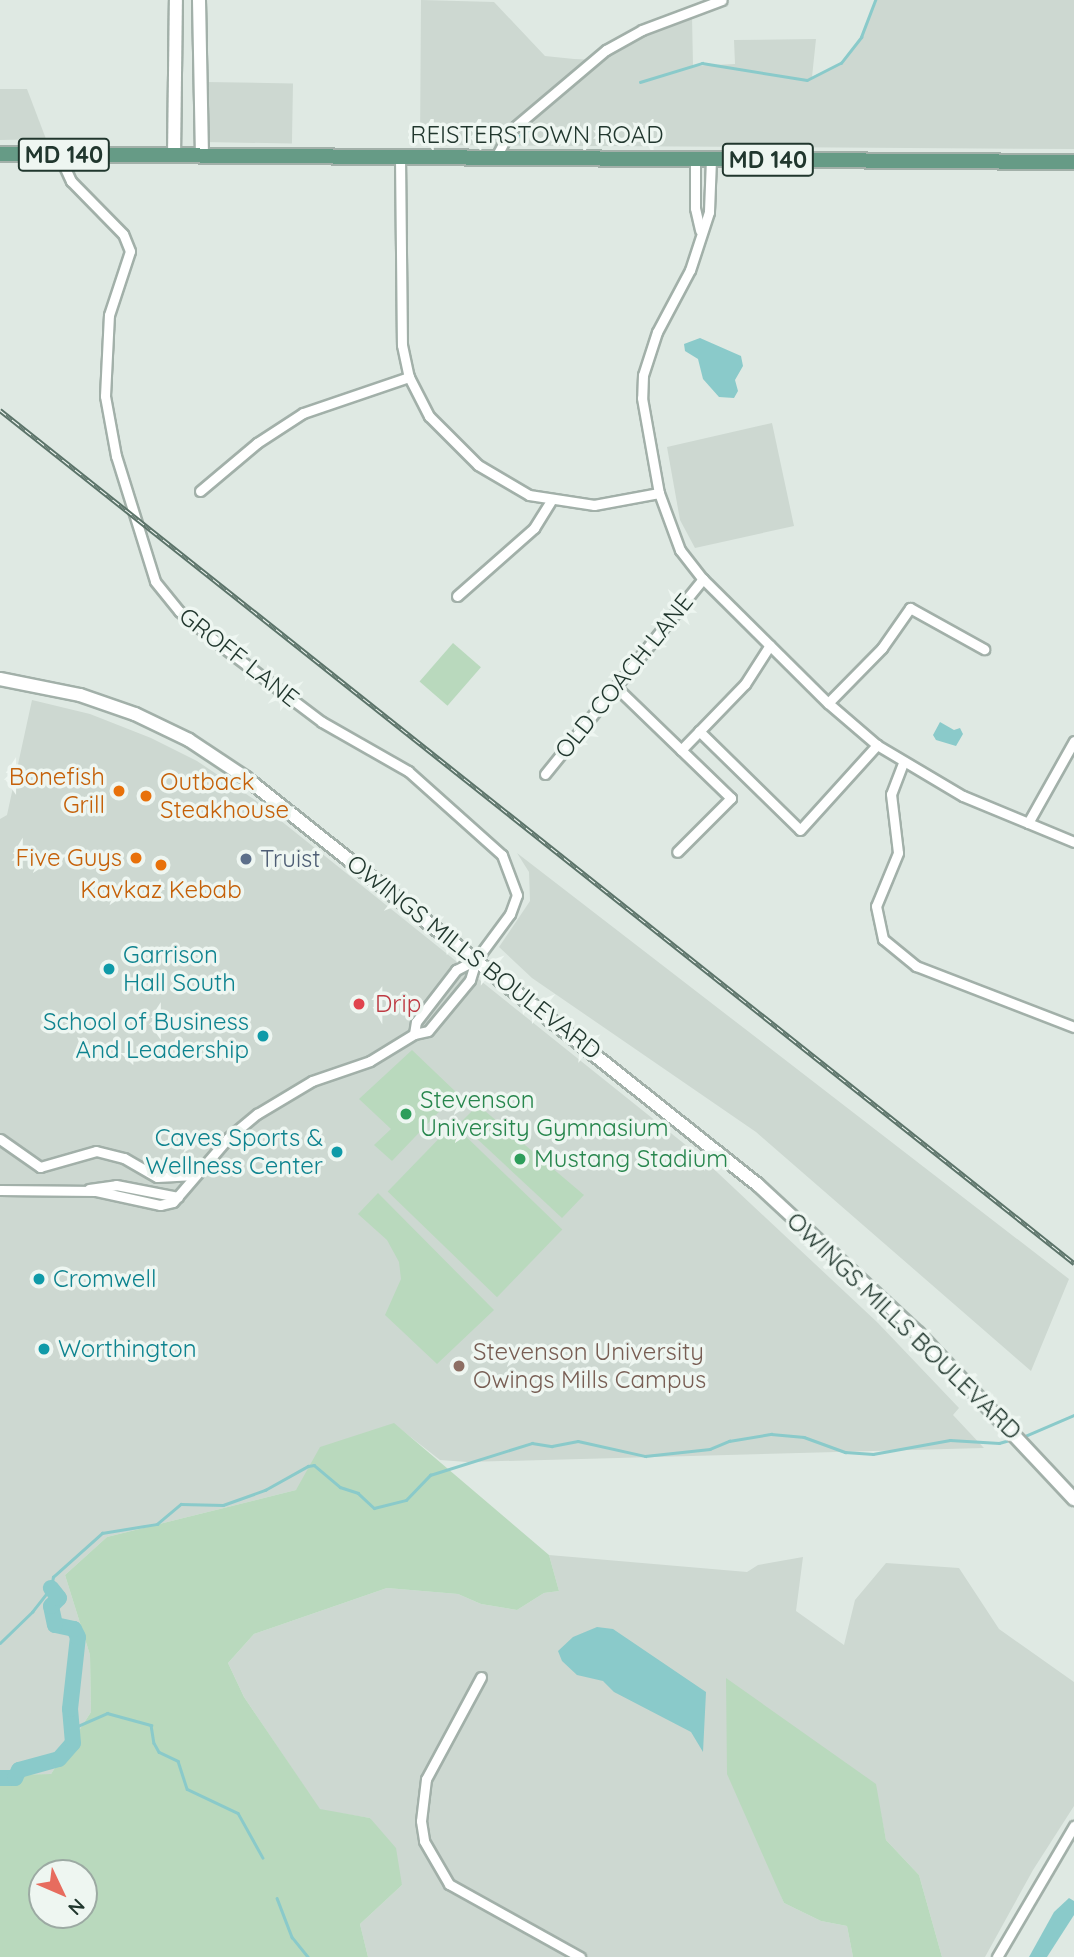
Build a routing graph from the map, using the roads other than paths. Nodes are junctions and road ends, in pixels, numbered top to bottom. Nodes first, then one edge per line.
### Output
1 (176, 0) edge
2 (199, 0) edge
3 (722, 0) edge
4 (0, 154) edge
5 (59, 155) junction
6 (174, 156) junction
7 (202, 156) junction
8 (400, 157) junction
9 (496, 157) junction
10 (695, 159) junction
11 (711, 159) junction
12 (1074, 162) edge
13 (700, 230) junction
14 (409, 377) junction
15 (200, 491) dead end
16 (659, 493) junction
17 (550, 502) junction
18 (703, 579) junction
19 (457, 596) dead end
20 (769, 645) junction
21 (984, 649) dead end
22 (0, 679) edge
23 (615, 687) junction
24 (828, 703) junction
25 (699, 731) junction
26 (1074, 741) edge
27 (877, 746) junction
28 (681, 750) junction
29 (902, 763) junction
30 (545, 774) dead end
31 (1028, 823) junction
32 (1074, 842) edge
33 (677, 852) dead end
34 (476, 960) junction
35 (430, 1004) junction
36 (442, 1014) junction
37 (1074, 1027) edge
38 (414, 1034) junction
39 (0, 1139) edge
40 (195, 1175) junction
41 (0, 1191) edge
42 (1074, 1499) edge
43 (481, 1677) dead end
44 (1074, 1826) edge
45 (580, 1957) edge
46 (998, 1957) edge

1 - 6 main road
2 - 7 main road
3 - 9 street
4 - 5 main road, REISTERSTOWN ROAD / MD 140
5 - 6 main road, REISTERSTOWN ROAD / MD 140
5 - 34 street, GROFF LANE
6 - 7 main road, REISTERSTOWN ROAD / MD 140
7 - 8 main road, REISTERSTOWN ROAD / MD 140
8 - 9 main road, REISTERSTOWN ROAD / MD 140
8 - 14 street
9 - 10 main road, REISTERSTOWN ROAD / MD 140
10 - 11 main road, REISTERSTOWN ROAD / MD 140
10 - 13 street
11 - 12 main road, REISTERSTOWN ROAD / MD 140
11 - 13 street
13 - 16 street
14 - 15 street
14 - 17 street
16 - 17 street
16 - 18 street
17 - 19 street
18 - 20 street
18 - 23 street, OLD COACH LANE
20 - 24 street
20 - 25 street
21 - 24 street
22 - 34 main road, OWINGS MILLS BOULEVARD
23 - 28 street
23 - 30 street, OLD COACH LANE
24 - 27 street
25 - 27 street
25 - 28 street
26 - 31 street
27 - 29 street
28 - 33 street
29 - 31 street
29 - 37 street
31 - 32 street
34 - 35 street
34 - 36 street
34 - 42 main road, OWINGS MILLS BOULEVARD
35 - 36 street
35 - 38 street
36 - 38 street
38 - 40 street
39 - 40 street
40 - 41 street
43 - 45 street
44 - 46 street

